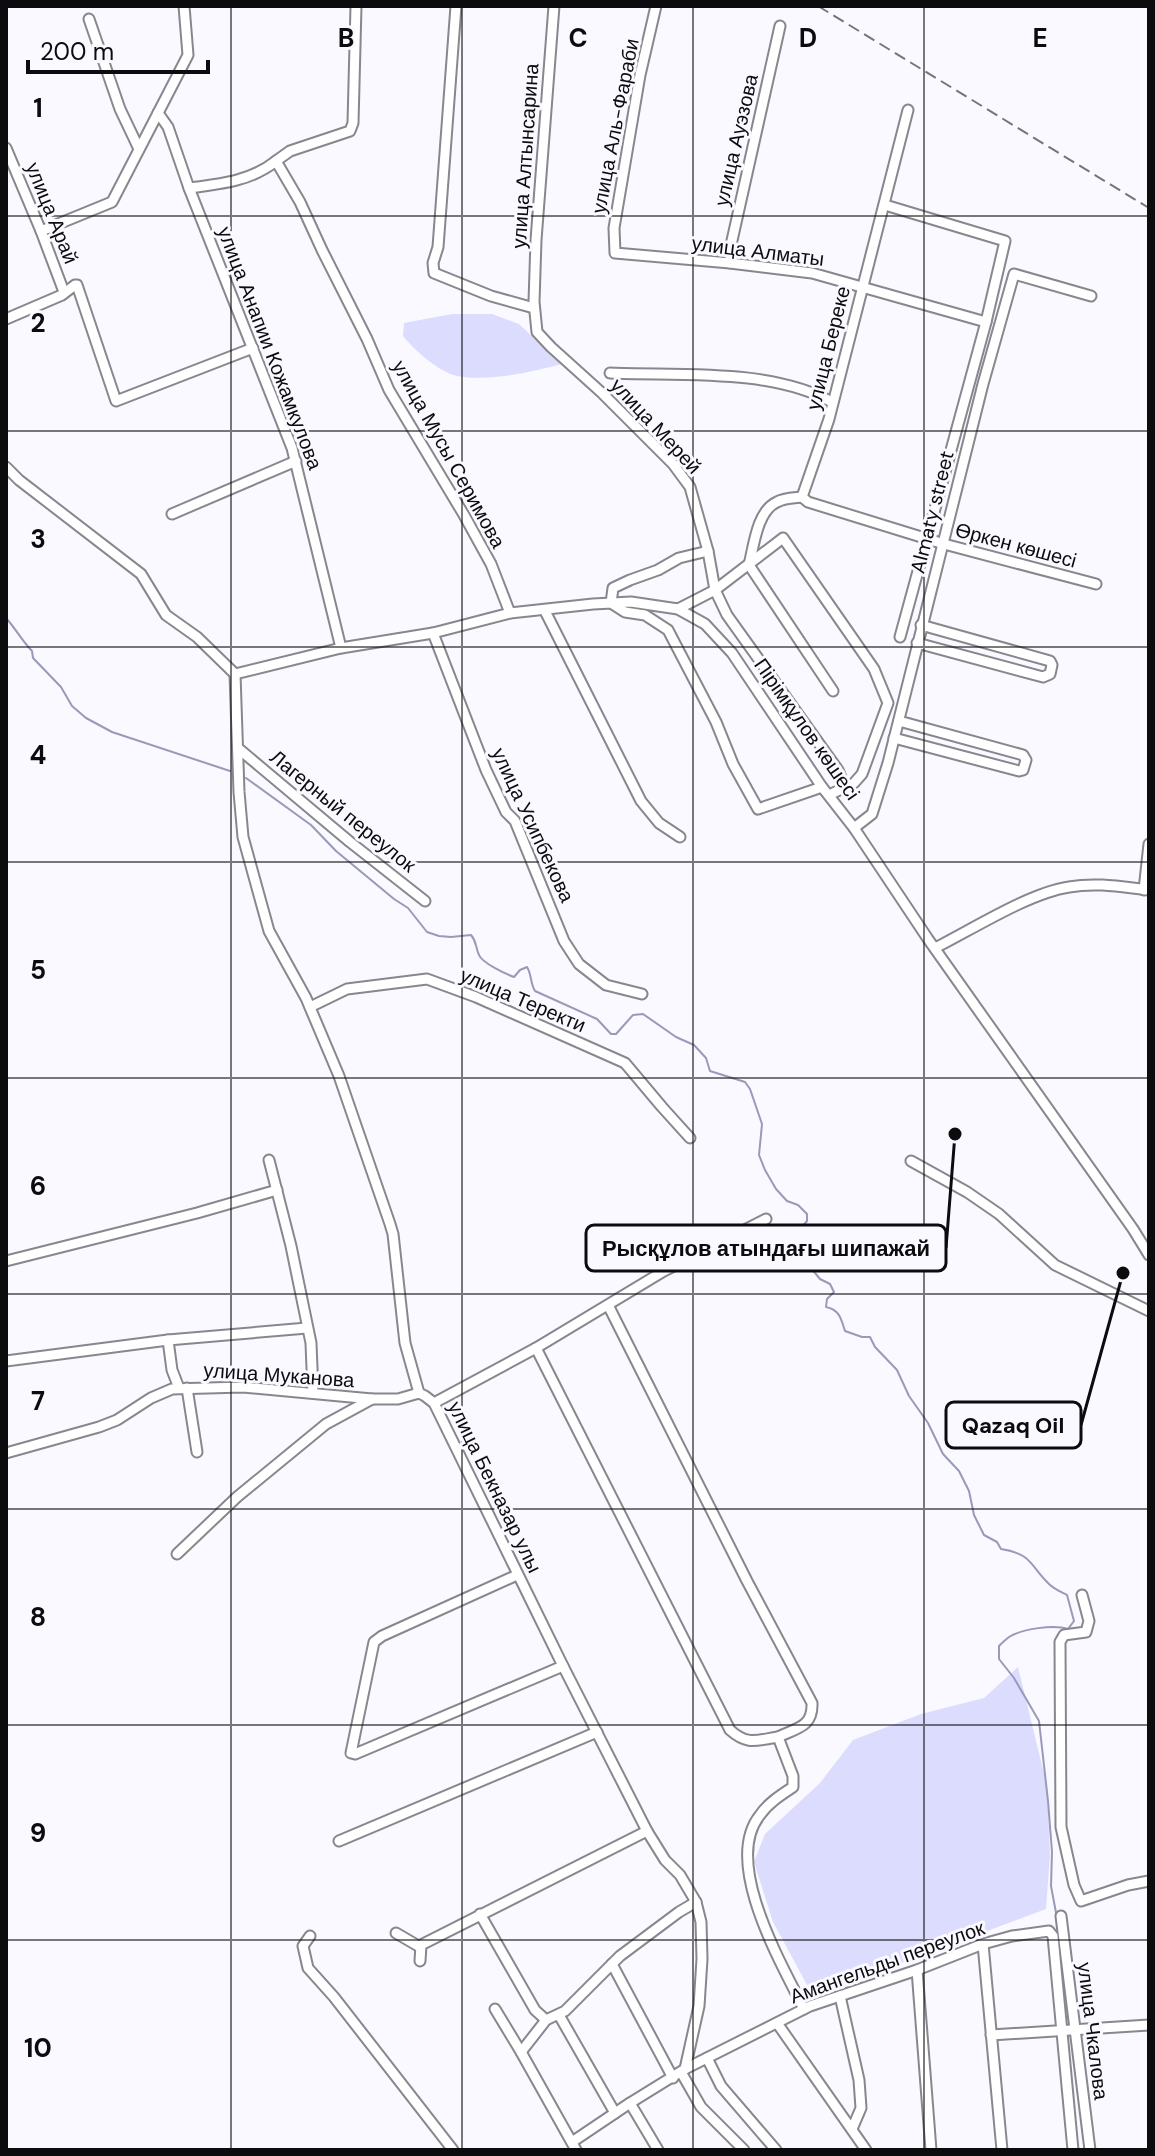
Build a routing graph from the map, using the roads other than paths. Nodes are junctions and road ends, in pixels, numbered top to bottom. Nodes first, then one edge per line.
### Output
1 (184, 6) edge
2 (356, 6) edge
3 (456, 6) edge
4 (554, 6) edge
5 (656, 6) edge
6 (89, 19) dead end
7 (780, 26) dead end
8 (908, 110) dead end
9 (158, 113) junction
10 (6, 148) edge
11 (139, 149) junction
12 (276, 161) junction
13 (189, 188) junction
14 (885, 205) junction
15 (41, 231) junction
16 (615, 253) joint
17 (730, 263) junction
18 (861, 288) junction
19 (64, 292) junction
20 (1091, 296) dead end
21 (534, 308) junction
22 (6, 319) edge
23 (986, 322) junction
24 (253, 348) junction
25 (610, 373) dead end
26 (832, 402) junction
27 (296, 461) junction
28 (6, 467) edge
29 (802, 497) junction
30 (172, 514) dead end
31 (928, 539) junction
32 (944, 544) junction
33 (708, 551) junction
34 (749, 565) junction
35 (1096, 584) dead end
36 (715, 590) junction
37 (611, 603) junction
38 (678, 609) junction
39 (545, 611) junction
40 (510, 613) junction
41 (921, 625) junction
42 (433, 633) junction
43 (900, 637) dead end
44 (917, 643) junction
45 (341, 648) junction
46 (235, 674) junction
47 (833, 691) dead end
48 (899, 721) junction
49 (894, 738) junction
50 (239, 749) junction
51 (845, 787) junction
52 (826, 791) junction
53 (854, 828) junction
54 (680, 837) dead end
55 (1149, 844) edge
56 (1146, 890) edge
57 (425, 901) dead end
58 (935, 948) junction
59 (642, 994) dead end
60 (310, 1007) junction
61 (690, 1138) dead end
62 (269, 1160) dead end
63 (911, 1161) dead end
64 (277, 1190) junction
65 (766, 1219) dead end
66 (1149, 1255) edge
67 (6, 1261) edge
68 (608, 1305) junction
69 (1149, 1311) edge
70 (307, 1328) junction
71 (168, 1340) junction
72 (536, 1348) junction
73 (6, 1361) edge
74 (183, 1388) junction
75 (313, 1393) junction
76 (419, 1393) junction
77 (372, 1399) junction
78 (434, 1403) junction
79 (197, 1452) dead end
80 (6, 1453) edge
81 (177, 1554) dead end
82 (517, 1575) junction
83 (1082, 1595) dead end
84 (563, 1666) junction
85 (597, 1732) junction
86 (778, 1737) junction
87 (647, 1831) junction
88 (339, 1841) dead end
89 (1149, 1881) edge
90 (696, 1902) junction
91 (480, 1914) junction
92 (1061, 1916) dead end
93 (396, 1933) dead end
94 (310, 1936) dead end
95 (1053, 1936) joint
96 (983, 1944) junction
97 (420, 1947) junction
98 (420, 1961) dead end
99 (612, 1964) junction
100 (917, 1970) junction
101 (840, 1996) junction
102 (495, 2009) dead end
103 (804, 2009) junction
104 (559, 2015) junction
105 (546, 2020) junction
106 (777, 2023) junction
107 (1149, 2025) edge
108 (1074, 2030) junction
109 (1062, 2031) junction
110 (991, 2035) junction
111 (521, 2052) junction
112 (707, 2058) junction
113 (680, 2073) junction
114 (630, 2103) junction
115 (615, 2113) junction
116 (852, 2129) junction
117 (574, 2146) edge
118 (453, 2150) edge
119 (658, 2150) edge
120 (744, 2150) edge
121 (776, 2150) edge
122 (866, 2150) edge
123 (931, 2150) edge
124 (1002, 2150) edge
125 (1073, 2150) edge
126 (1090, 2150) edge

1 - 9 street
2 - 12 street
3 - 21 street
4 - 21 street, улица Алтынсарина
5 - 16 street, улица Аль-Фараби
6 - 11 street
7 - 17 street, улица Ауэзова
8 - 14 street, улица Береке
9 - 11 street
9 - 13 street, улица Анапии Кожамкулова
10 - 15 street, улица Арай
11 - 15 street
12 - 13 street
12 - 40 street, улица Мусы Серимова
13 - 24 street, улица Анапии Кожамкулова
14 - 18 street, улица Береке
14 - 23 street
15 - 19 street, улица Арай
16 - 17 street, улица Алматы
17 - 18 street, улица Алматы
18 - 23 street, улица Алматы
18 - 26 street, улица Береке
19 - 22 street
19 - 24 street
20 - 32 street, Almaty street
21 - 33 street, улица Мерей
23 - 31 street
24 - 27 street, улица Анапии Кожамкулова
25 - 26 street
26 - 29 street, улица Береке
27 - 30 street
27 - 45 street, улица Анапии Кожамкулова
28 - 46 street
29 - 31 street, Өркен көшесі
29 - 34 street
31 - 32 street, Өркен көшесі
31 - 43 street
32 - 35 street, Өркен көшесі
32 - 41 street, Almaty street
33 - 36 street, улица Мерей
33 - 37 street
34 - 36 street
34 - 47 street
34 - 51 street
36 - 38 street
36 - 51 street, улица Мерей
37 - 38 street, Пірімқұлов көшесі
37 - 39 street, Пірімқұлов көшесі
37 - 52 street
38 - 52 street, Пірімқұлов көшесі
39 - 40 street, Пірімқұлов көшесі
39 - 54 street
40 - 42 street, Пірімқұлов көшесі
41 - 44 street, Almaty street
41 - 44 street
42 - 45 street, Пірімқұлов көшесі
42 - 59 street, улица Усипбекова
44 - 48 street, Almaty street
45 - 46 street, Пірімқұлов көшесі
46 - 50 street, улица Бекназар улы
48 - 49 street, Almaty street
48 - 49 street
49 - 53 street, Almaty street
50 - 57 street, Лагерный переулок
50 - 60 street, улица Бекназар улы
51 - 52 street
52 - 53 street, Пірімқұлов көшесі
53 - 58 street, Пірімқұлов көшесі
55 - 56 street
56 - 58 street
58 - 66 street, Пірімқұлов көшесі
60 - 61 street, улица Теректи
60 - 76 street, улица Бекназар улы
62 - 64 street
63 - 69 street
64 - 67 street
64 - 70 street
65 - 68 street
68 - 72 street
68 - 86 street
70 - 71 street
70 - 75 street
71 - 73 street
71 - 74 street
72 - 78 street
72 - 86 street
74 - 75 street, улица Муканова
74 - 79 street
74 - 80 street, улица Муканова
75 - 77 street, улица Муканова
76 - 77 street, улица Муканова
76 - 78 street, улица Бекназар улы
77 - 81 street
78 - 82 street, улица Бекназар улы
82 - 84 street, улица Бекназар улы
82 - 84 street
83 - 89 street
84 - 85 street, улица Бекназар улы
85 - 87 street, улица Бекназар улы
85 - 88 street
86 - 103 street
87 - 90 street, улица Бекназар улы
87 - 91 street
90 - 99 street
90 - 113 street, улица Бекназар улы
91 - 97 street
91 - 105 street
92 - 108 street, улица Чкалова
93 - 97 street
94 - 118 street
95 - 96 street, Амангельды переулок
95 - 109 street, улица Чкалова
96 - 100 street, Амангельды переулок
96 - 110 street
97 - 98 street
99 - 104 street
99 - 113 street
100 - 101 street, Амангельды переулок
100 - 123 street
101 - 103 street, Амангельды переулок
101 - 116 street
102 - 111 street
103 - 106 street, Амангельды переулок
104 - 105 street
104 - 115 street
105 - 111 street
106 - 112 street, Амангельды переулок
106 - 116 street
107 - 108 street
108 - 109 street
108 - 126 street, улица Чкалова
109 - 110 street
109 - 125 street, улица Чкалова
110 - 124 street
111 - 117 street
112 - 113 street, Амангельды переулок
112 - 121 street
113 - 114 street, Амангельды переулок
113 - 120 street
114 - 115 street, Амангельды переулок
114 - 119 street
115 - 117 street, Амангельды переулок
116 - 122 street

